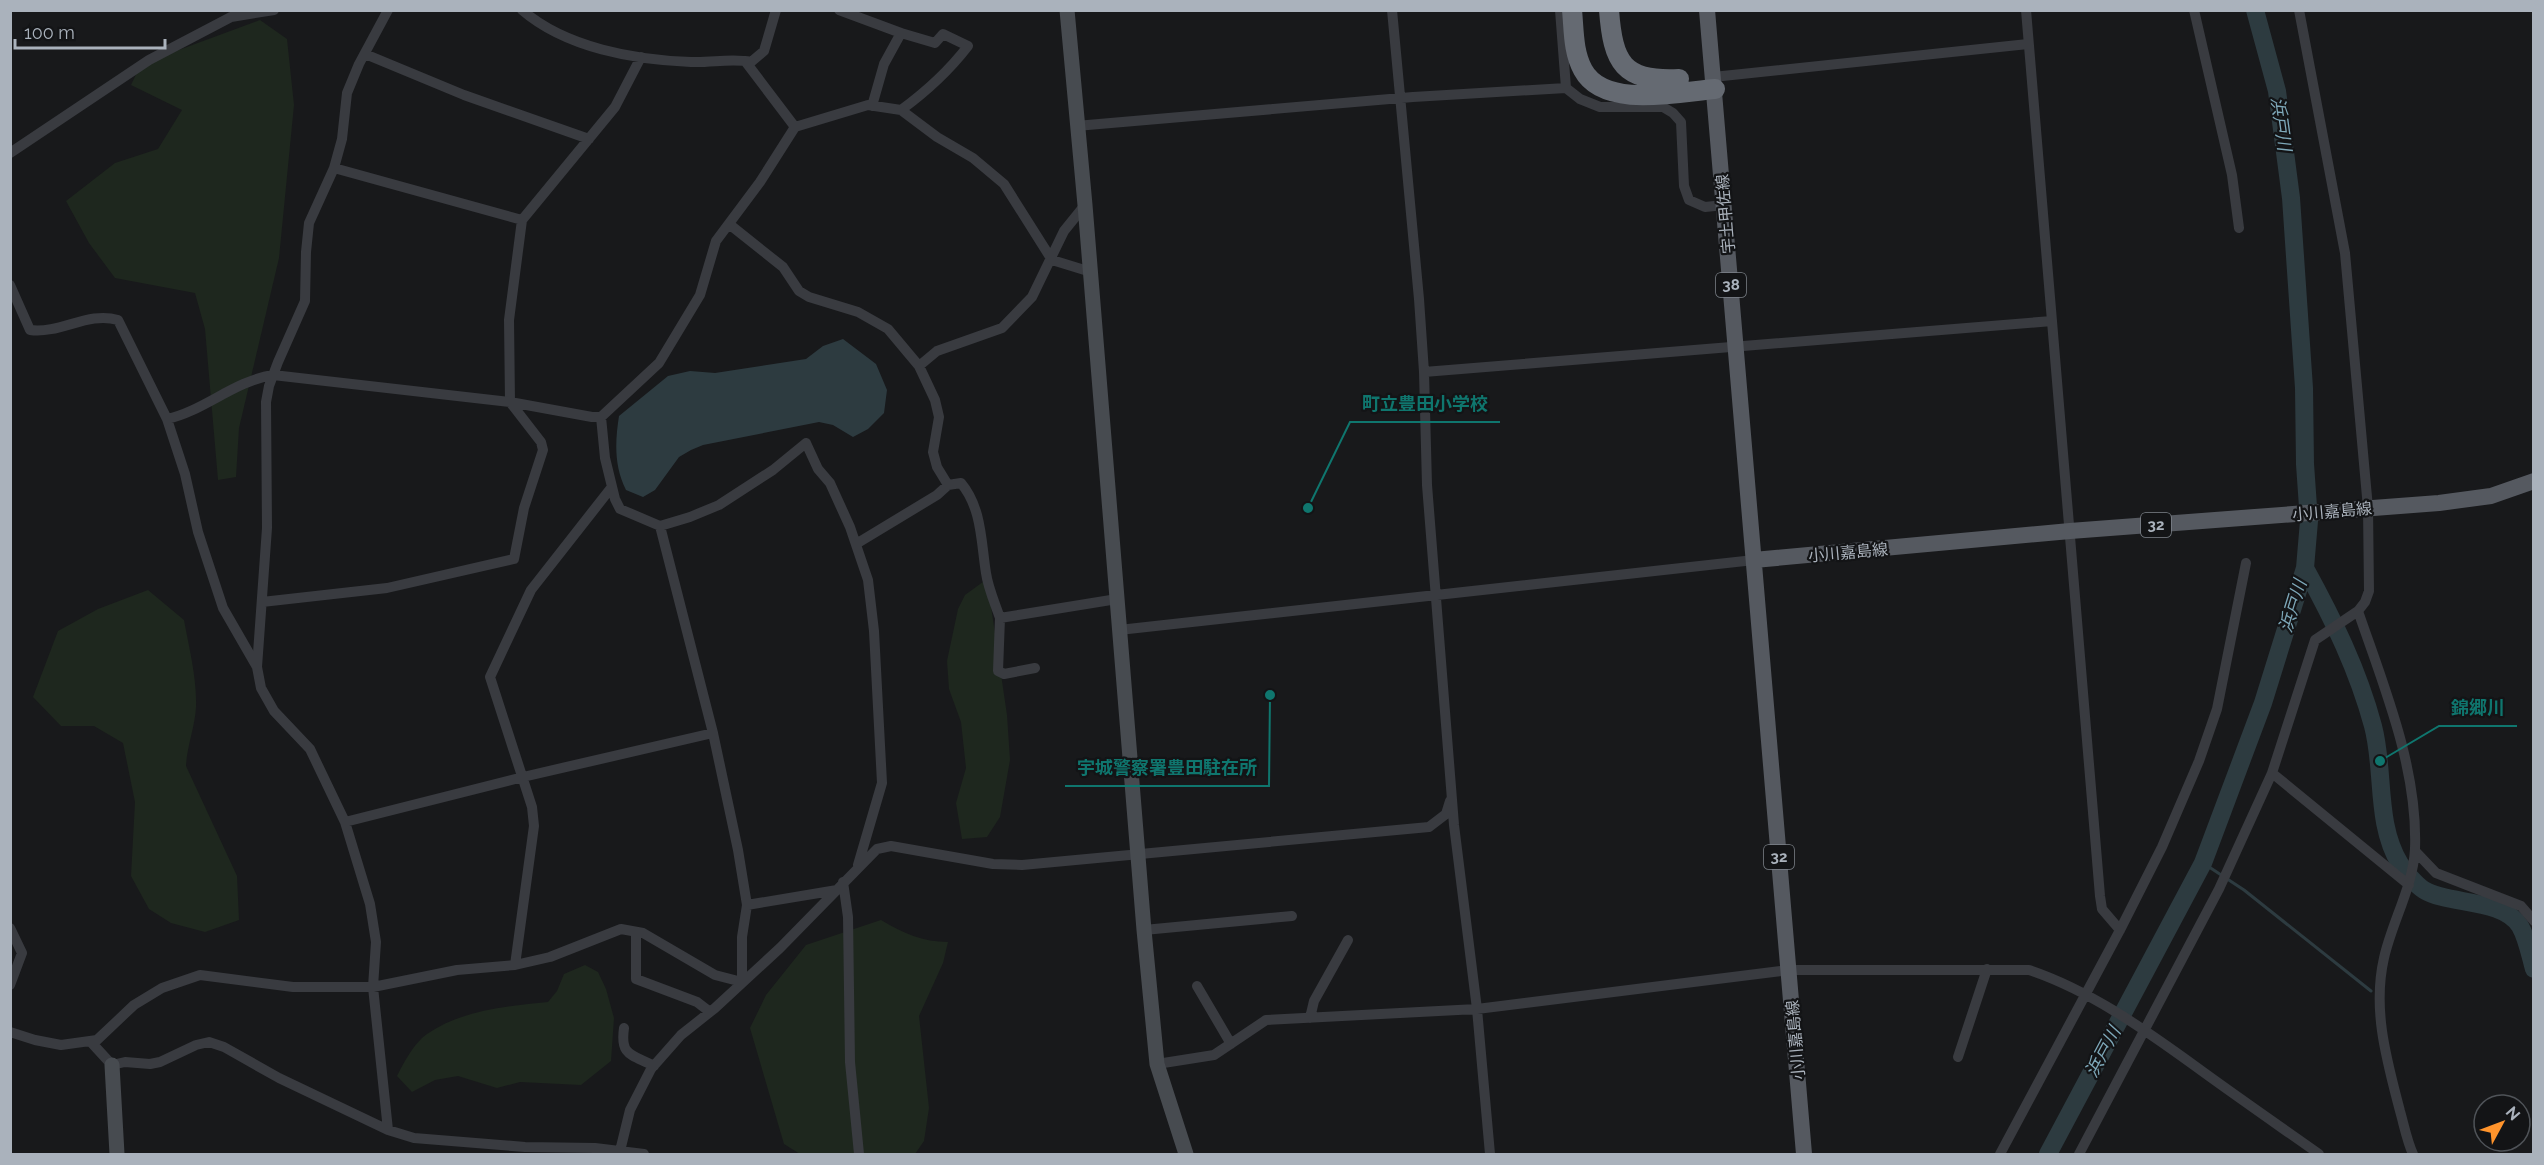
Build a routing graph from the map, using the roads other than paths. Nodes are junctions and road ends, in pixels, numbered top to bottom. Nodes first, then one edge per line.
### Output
1 (274, 10) edge
2 (387, 10) edge
3 (522, 10) edge
4 (776, 10) edge
5 (839, 10) edge
6 (1067, 10) edge
7 (1392, 10) edge
8 (1560, 10) edge
9 (1572, 10) edge
10 (1609, 10) edge
11 (1707, 10) edge
12 (2026, 10) edge
13 (2194, 10) edge
14 (2299, 10) edge
15 (901, 33) junction
16 (2028, 44) junction
17 (365, 54) junction
18 (641, 57) junction
19 (745, 61) junction
20 (1714, 83) junction
21 (1566, 88) junction
22 (1400, 98) junction
23 (872, 106) junction
24 (901, 110) junction
25 (1076, 126) junction
26 (795, 127) junction
27 (589, 139) junction
28 (10, 153) edge
29 (334, 168) junction
30 (1086, 205) junction
31 (1724, 205) junction
32 (522, 220) junction
33 (729, 224) junction
34 (2239, 228) dead end
35 (1052, 260) junction
36 (1091, 272) junction
37 (10, 285) edge
38 (2052, 321) junction
39 (1736, 348) junction
40 (919, 366) junction
41 (1424, 372) junction
42 (273, 375) junction
43 (510, 402) junction
44 (601, 417) junction
45 (167, 419) junction
46 (2534, 481) edge
47 (948, 485) junction
48 (611, 488) junction
49 (2368, 507) junction
50 (660, 526) junction
51 (2070, 531) junction
52 (856, 544) junction
53 (1754, 560) junction
54 (2246, 563) dead end
55 (1437, 594) junction
56 (1117, 599) junction
57 (262, 602) junction
58 (2355, 613) junction
59 (1000, 618) junction
60 (1119, 630) junction
61 (257, 667) junction
62 (1035, 668) dead end
63 (713, 733) junction
64 (2272, 773) junction
65 (523, 777) junction
66 (1452, 796) junction
67 (345, 822) junction
68 (2415, 851) junction
69 (1138, 853) junction
70 (858, 866) junction
71 (2409, 885) junction
72 (840, 886) junction
73 (747, 905) junction
74 (1292, 916) dead end
75 (2534, 921) edge
76 (10, 928) edge
77 (1144, 930) junction
78 (2120, 930) junction
79 (636, 932) junction
80 (1348, 940) dead end
81 (515, 965) junction
82 (1987, 969) junction
83 (1789, 970) junction
84 (742, 982) junction
85 (10, 985) edge
86 (1197, 986) dead end
87 (373, 987) junction
88 (2084, 995) junction
89 (1477, 1009) junction
90 (710, 1012) junction
91 (1310, 1018) junction
92 (624, 1028) dead end
93 (2145, 1030) junction
94 (10, 1032) edge
95 (90, 1041) junction
96 (1231, 1044) junction
97 (1958, 1057) dead end
98 (1157, 1064) junction
99 (112, 1065) junction
100 (654, 1066) junction
101 (387, 1130) junction
102 (524, 1151) edge
103 (620, 1151) junction
104 (117, 1155) edge
105 (644, 1155) edge
106 (859, 1155) edge
107 (1186, 1155) edge
108 (1490, 1155) edge
109 (1804, 1155) edge
110 (2000, 1155) edge
111 (2079, 1155) edge
112 (2319, 1155) edge
113 (2413, 1155) edge

1 - 28 street
2 - 17 street
3 - 18 street
4 - 19 street
5 - 15 street
6 - 25 street
7 - 22 street
8 - 21 street
9 - 20 highway
10 - 20 highway
11 - 20 main road, 宇土甲佐線 / 38
12 - 16 street
13 - 34 street
14 - 49 street
15 - 23 street
15 - 24 street
16 - 20 street
16 - 38 street
17 - 27 street
17 - 29 street
18 - 19 street
18 - 27 street
19 - 26 street
20 - 31 main road, 宇土甲佐線 / 38
21 - 22 street
21 - 31 street
22 - 25 street
22 - 41 street
23 - 24 street
23 - 26 street
24 - 35 street
25 - 30 street
26 - 33 street
27 - 32 street
29 - 32 street
29 - 42 street
30 - 35 street
30 - 36 street
31 - 39 main road, 宇土甲佐線 / 38
32 - 43 street
33 - 40 street
33 - 44 street
35 - 36 street
35 - 40 street
36 - 56 street
37 - 45 street
38 - 39 street
38 - 51 street
39 - 41 street
39 - 53 main road, 宇土甲佐線 / 38
40 - 47 street
41 - 55 street
42 - 43 street
42 - 45 street
42 - 57 street
43 - 44 street
43 - 57 street
44 - 48 street
45 - 61 street
46 - 49 main road, 小川嘉島線 / 32
47 - 52 street
47 - 59 street
48 - 50 street
48 - 65 street
49 - 51 main road, 小川嘉島線 / 32
49 - 58 street
50 - 52 street
50 - 63 street
51 - 53 main road, 小川嘉島線 / 32
51 - 78 street
52 - 70 street
53 - 55 street
53 - 83 main road, 小川嘉島線 / 32
54 - 78 street
55 - 60 street
55 - 66 street
56 - 59 street
56 - 60 street
57 - 61 street
58 - 64 street
58 - 68 street
59 - 62 street
60 - 69 street
61 - 67 street
63 - 65 street
63 - 73 street
64 - 71 street
64 - 93 street
65 - 67 street
65 - 81 street
66 - 69 street
66 - 89 street
67 - 87 street
68 - 71 street
68 - 75 street
69 - 70 street
69 - 77 street
70 - 72 street
71 - 113 street
72 - 73 street
72 - 84 street
72 - 106 street
73 - 84 street
74 - 77 street
76 - 85 street
77 - 98 street
78 - 88 street
79 - 81 street
79 - 84 street
79 - 90 street
80 - 91 street
81 - 87 street
82 - 83 street
82 - 88 street
82 - 97 street
83 - 89 street
83 - 109 main road, 小川嘉島線 / 32
84 - 90 street
86 - 96 street
87 - 95 street
87 - 101 street
88 - 93 street
88 - 110 street
89 - 91 street
89 - 108 street
90 - 100 street
91 - 96 street
92 - 100 street
93 - 111 street
93 - 112 street
94 - 95 street
95 - 99 street
96 - 98 street
98 - 107 street
99 - 101 street
99 - 104 street
100 - 103 street
101 - 102 street
102 - 103 street
103 - 105 street

